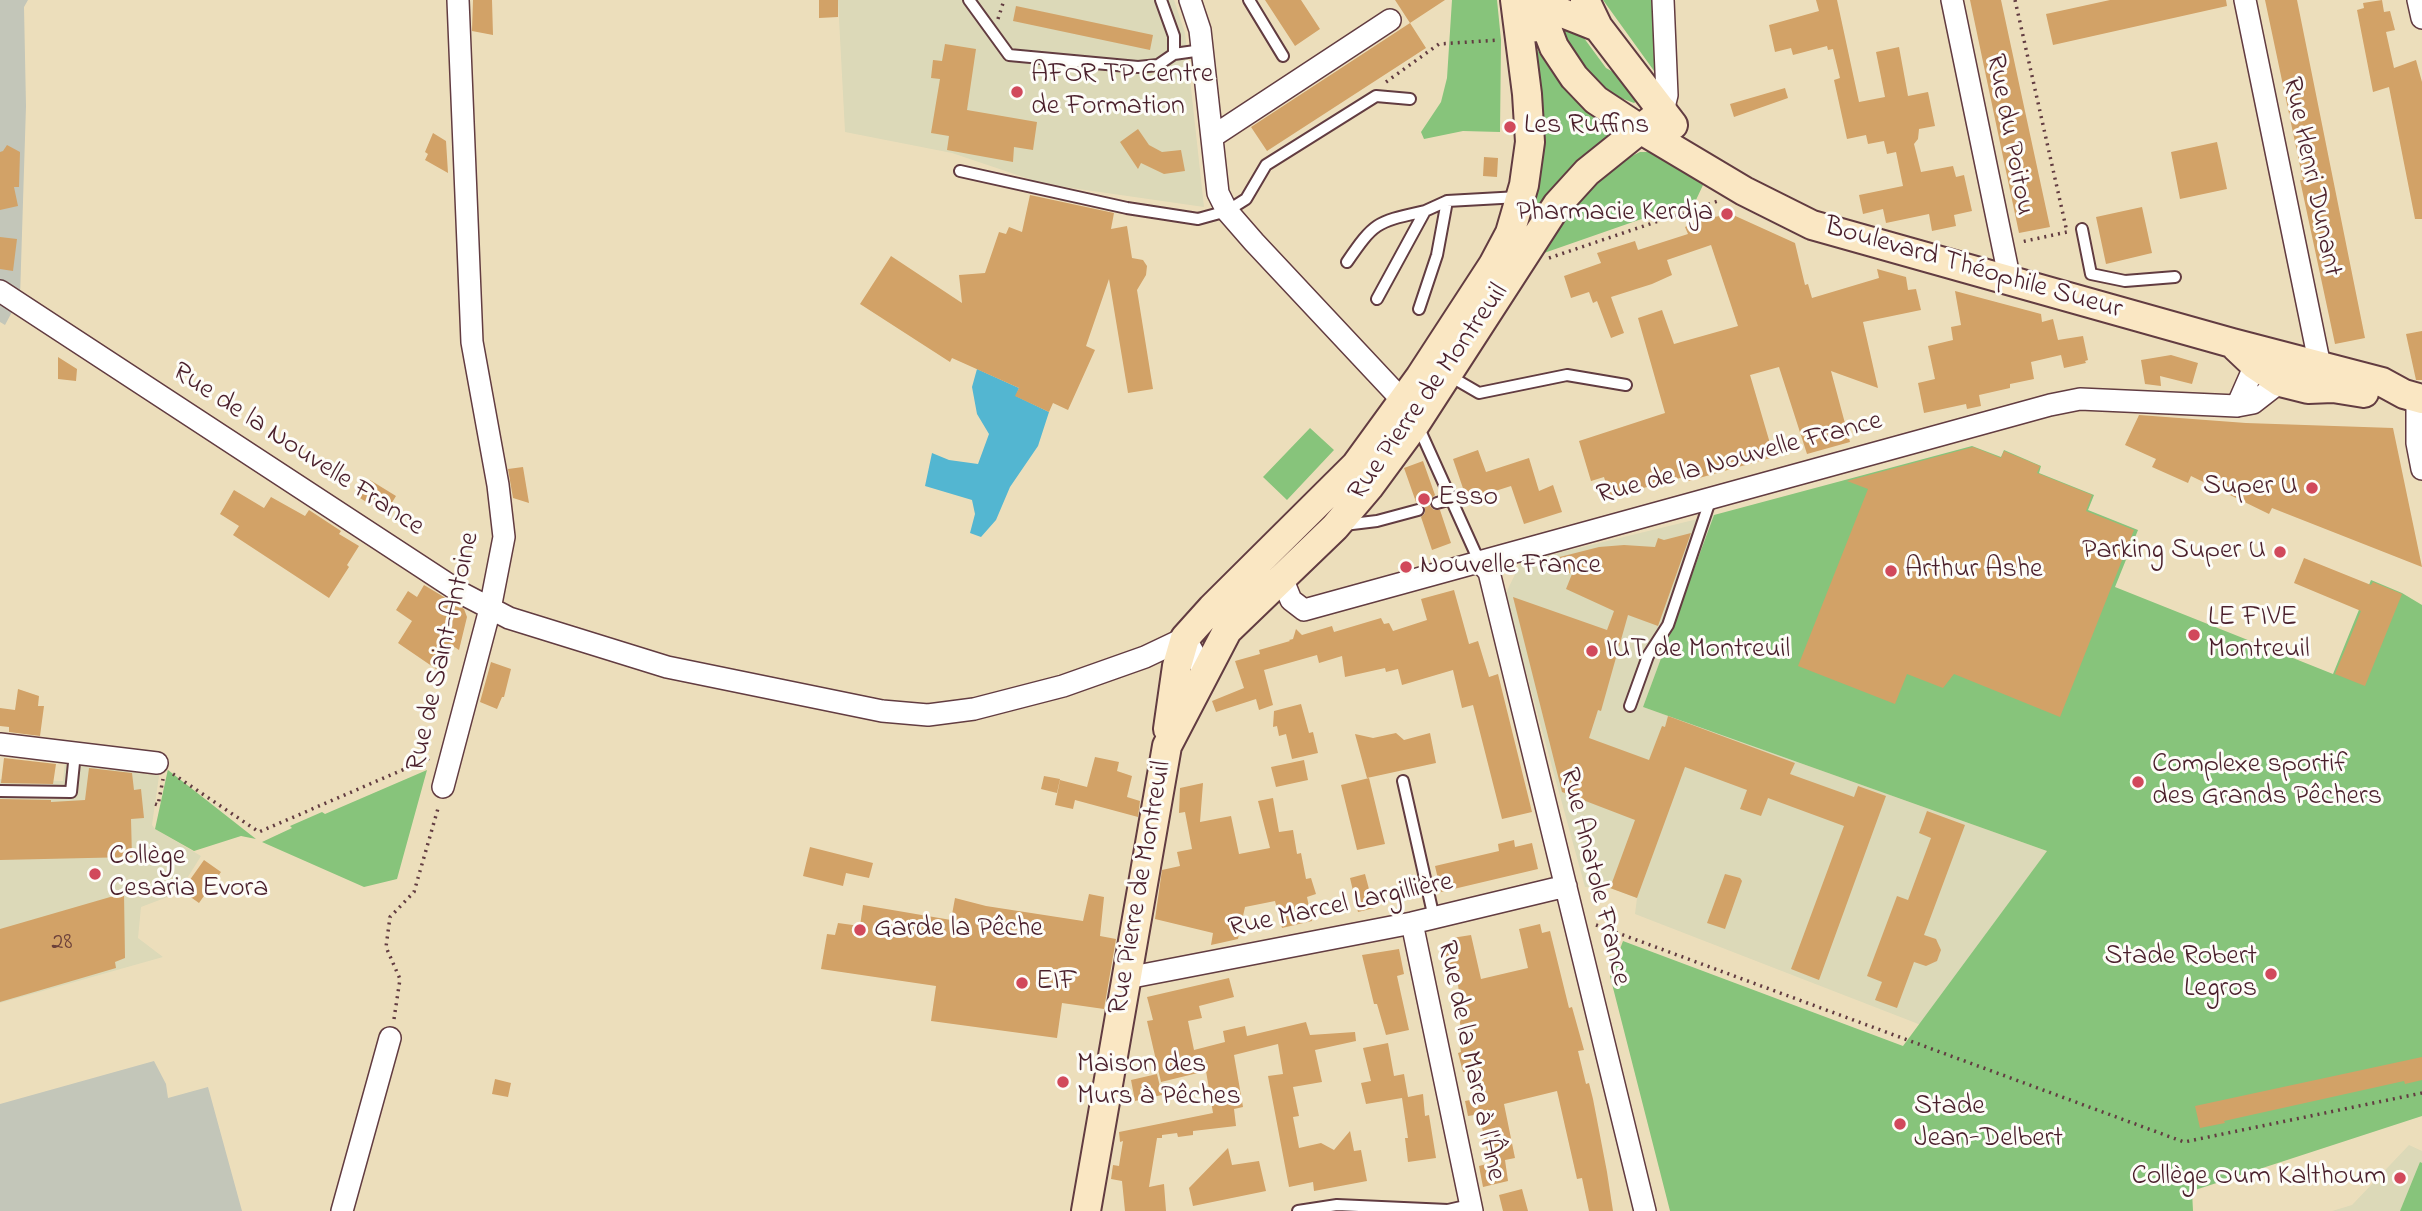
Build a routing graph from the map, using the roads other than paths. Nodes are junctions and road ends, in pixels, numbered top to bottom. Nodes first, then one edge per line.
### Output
1 (458, 0) edge
2 (970, 0) edge
3 (1148, 0) edge
4 (1190, 0) edge
5 (1249, 0) edge
6 (1515, 0) edge
7 (1585, 0) edge
8 (1663, 0) edge
9 (1952, 0) edge
10 (2245, 0) edge
11 (1162, 2) edge
12 (1550, 7) edge
13 (1390, 20) dead end
14 (1598, 27) junction
15 (1518, 38) junction
16 (1202, 50) junction
17 (1174, 54) junction
18 (1283, 56) dead end
19 (1410, 99) dead end
20 (1663, 111) junction
21 (1640, 129) junction
22 (1212, 137) junction
23 (960, 171) dead end
24 (1733, 185) junction
25 (1522, 197) junction
26 (1447, 201) junction
27 (1227, 211) junction
28 (1425, 211) junction
29 (2082, 229) dead end
30 (1347, 262) dead end
31 (2175, 277) dead end
32 (2010, 281) junction
33 (0, 291) edge
34 (1377, 299) dead end
35 (1419, 309) dead end
36 (2232, 343) junction
37 (2255, 365) junction
38 (2320, 366) junction
39 (1448, 375) junction
40 (2280, 382) junction
41 (1626, 385) dead end
42 (2414, 397) edge
43 (2237, 406) junction
44 (1410, 412) junction
45 (2422, 469) edge
46 (1714, 497) junction
47 (1452, 499) junction
48 (1437, 503) dead end
49 (1418, 510) dead end
50 (1296, 525) junction
51 (1335, 527) junction
52 (1479, 561) junction
53 (1282, 578) junction
54 (490, 609) junction
55 (1190, 658) junction
56 (1630, 706) dead end
57 (0, 744) edge
58 (75, 753) junction
59 (157, 763) dead end
60 (1403, 781) dead end
61 (443, 787) road end
62 (0, 791) edge
63 (1566, 886) junction
64 (1434, 918) junction
65 (1412, 923) junction
66 (1127, 978) junction
67 (390, 1038) road end
68 (1471, 1208) edge
69 (342, 1211) edge
70 (1086, 1211) edge
71 (1298, 1211) edge
72 (1645, 1211) edge

1 - 54 street, Rue de Saint-Antoine
2 - 17 lane
3 - 11 lane
4 - 16 street
5 - 18 lane
6 - 15 main road, Rue Pierre de Montreuil
7 - 14 main road, Boulevard Théophile Sueur
8 - 20 street
9 - 32 street, Rue du Poitou
10 - 38 street, Rue Henri Dunant
11 - 17 lane
12 - 14 main road
12 - 15 main road
12 - 21 main road, Boulevard Théophile Sueur
13 - 22 street
14 - 20 main road, Boulevard Théophile Sueur
15 - 25 main road, Rue Pierre de Montreuil
16 - 17 lane
16 - 22 street
19 - 27 lane
20 - 21 main road, Rue Pierre de Montreuil
20 - 24 main road, Boulevard Théophile Sueur
21 - 24 main road, Boulevard Théophile Sueur
21 - 39 main road, Rue Pierre de Montreuil
22 - 27 street
23 - 27 lane
24 - 32 main road, Boulevard Théophile Sueur
25 - 26 lane
25 - 44 main road, Rue Pierre de Montreuil
26 - 28 lane
26 - 35 lane
27 - 44 street
28 - 30 lane
28 - 34 lane
29 - 31 lane
32 - 36 main road, Boulevard Théophile Sueur
33 - 54 street, Rue de la Nouvelle France
36 - 37 main road, Boulevard Théophile Sueur
36 - 38 main road, Boulevard Théophile Sueur
37 - 40 main road, Boulevard Théophile Sueur
37 - 43 street
38 - 42 main road, Boulevard Théophile Sueur
39 - 41 lane
39 - 44 main road, Rue Pierre de Montreuil
40 - 42 main road, Boulevard Théophile Sueur
40 - 43 street, Rue de la Nouvelle France
42 - 45 street
43 - 46 street, Rue de la Nouvelle France
44 - 47 lane
44 - 50 main road, Rue Pierre de Montreuil
44 - 51 main road, Rue Pierre de Montreuil
46 - 52 street, Rue de la Nouvelle France
46 - 56 lane
47 - 48 lane
47 - 52 lane
49 - 51 lane
50 - 53 lane
50 - 55 main road, Rue Pierre de Montreuil
51 - 53 main road, Rue Pierre de Montreuil
52 - 53 street, Rue de la Nouvelle France
52 - 63 street, Rue Anatole France
53 - 55 main road, Rue Pierre de Montreuil
54 - 55 street, Rue de la Nouvelle France
54 - 61 street, Rue de Saint-Antoine
55 - 66 main road, Rue Pierre de Montreuil
57 - 58 street
58 - 59 street
58 - 62 lane
60 - 64 lane
63 - 64 street, Rue Marcel Largillière
63 - 72 street, Rue Anatole France
64 - 65 street, Rue Marcel Largillière
65 - 66 street, Rue Marcel Largillière
65 - 68 street, Rue de la Mare à l'Âne
66 - 70 main road, Rue Pierre de Montreuil
67 - 69 street
68 - 71 lane

